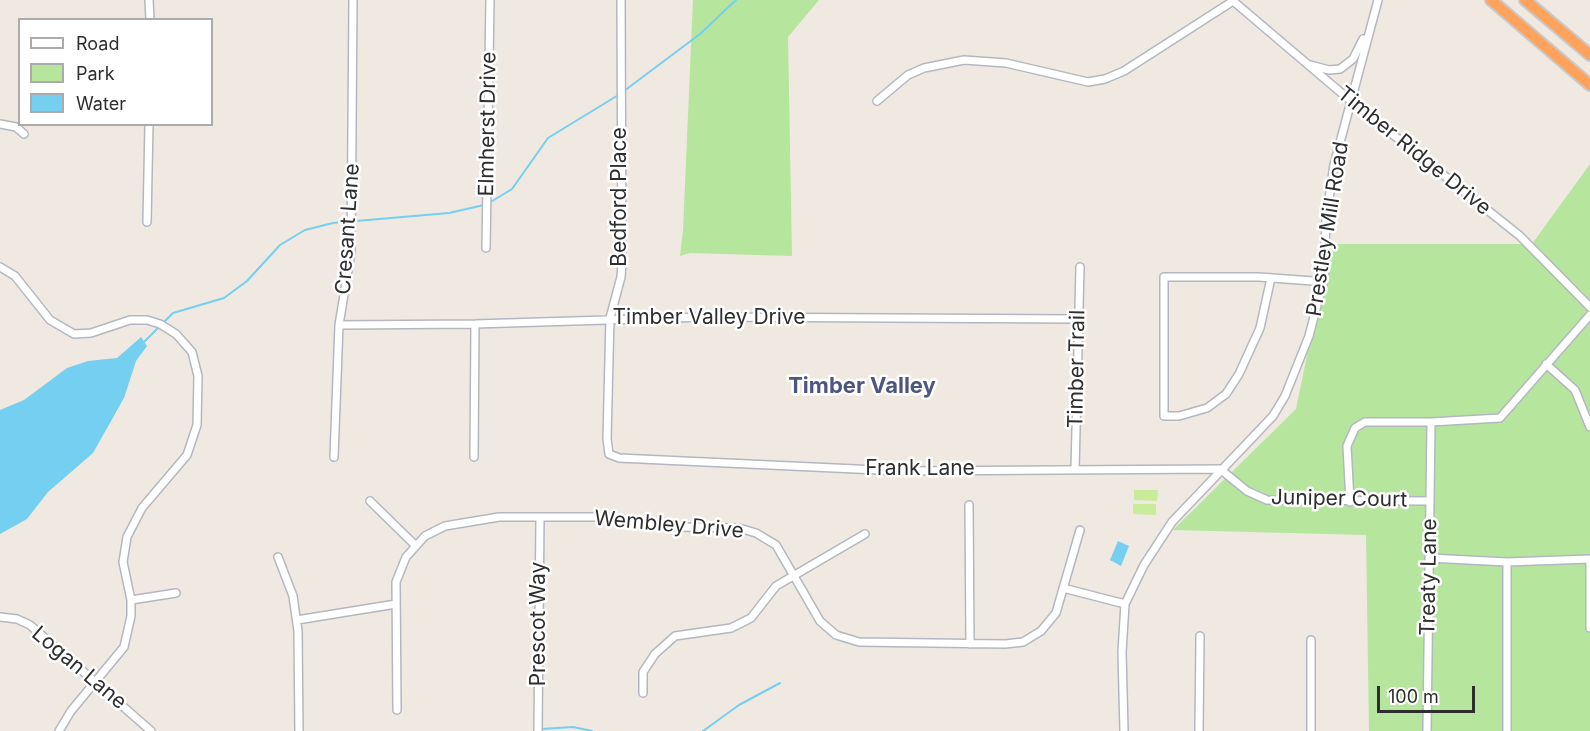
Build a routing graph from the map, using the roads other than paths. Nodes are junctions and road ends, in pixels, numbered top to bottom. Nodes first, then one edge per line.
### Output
1 (149, 0) edge
2 (353, 0) edge
3 (490, 0) edge
4 (621, 0) edge
5 (1233, 0) edge
6 (1378, 0) edge
7 (1491, 0) edge
8 (1525, 0) edge
9 (150, 18) edge
10 (1368, 29) junction
11 (1590, 55) edge
12 (1308, 64) junction
13 (1590, 85) edge
14 (876, 101) dead end
15 (1352, 102) junction
16 (0, 124) edge
17 (149, 126) edge
18 (24, 134) dead end
19 (147, 222) dead end
20 (486, 248) dead end
21 (0, 267) edge
22 (1080, 267) dead end
23 (1271, 278) junction
24 (1323, 284) junction
25 (1590, 308) edge
26 (1590, 315) edge
27 (610, 318) junction
28 (1078, 319) junction
29 (475, 324) junction
30 (339, 325) junction
31 (1546, 364) junction
32 (1431, 422) junction
33 (1590, 427) edge
34 (334, 458) dead end
35 (474, 458) dead end
36 (619, 458) joint
37 (1220, 469) junction
38 (1075, 470) junction
39 (370, 501) dead end
40 (1430, 501) junction
41 (1350, 502) junction
42 (969, 506) dead end
43 (540, 517) junction
44 (1080, 530) dead end
45 (865, 534) dead end
46 (416, 546) junction
47 (278, 557) dead end
48 (1430, 558) junction
49 (1590, 560) edge
50 (1507, 562) junction
51 (793, 575) junction
52 (1063, 588) junction
53 (176, 593) dead end
54 (131, 600) junction
55 (396, 604) junction
56 (1125, 604) junction
57 (0, 617) edge
58 (297, 620) junction
59 (1590, 628) edge
60 (1200, 636) dead end
61 (1311, 639) dead end
62 (970, 644) junction
63 (97, 681) junction
64 (643, 693) dead end
65 (397, 710) dead end
66 (59, 731) edge
67 (151, 731) edge
68 (299, 731) edge
69 (538, 731) edge
70 (1124, 731) edge
71 (1199, 731) edge
72 (1311, 731) edge
73 (1427, 731) edge
74 (1507, 731) edge

1 - 9 street
2 - 30 street, Cresant Lane
3 - 20 street, Elmherst Drive
4 - 27 street, Bedford Place
5 - 12 street, Timber Ridge Drive
5 - 14 street
6 - 10 street, Prestley Mill Road
7 - 13 highway
8 - 11 highway
10 - 12 street, Prestley Mill Road
10 - 15 street, Prestley Mill Road
12 - 15 street, Timber Ridge Drive
15 - 24 street, Prestley Mill Road
15 - 25 street, Timber Ridge Drive
16 - 18 street
17 - 19 street
21 - 54 street
22 - 28 street, Timber Trail
23 - 23 street
23 - 24 street
24 - 37 street, Prestley Mill Road
26 - 31 street
27 - 28 street, Timber Valley Drive
27 - 29 street, Timber Valley Drive
27 - 36 street, Bedford Place
28 - 38 street, Timber Trail
29 - 30 street, Timber Valley Drive
29 - 35 street
30 - 34 street, Cresant Lane
31 - 32 street
31 - 33 street
32 - 40 street, Treaty Lane
32 - 41 street
36 - 38 street, Frank Lane
37 - 38 street, Frank Lane
37 - 41 street, Juniper Court
37 - 56 street, Prestley Mill Road
39 - 46 street
40 - 41 street, Juniper Court
40 - 48 street, Treaty Lane
42 - 62 street
43 - 46 street, Wembley Drive
43 - 51 street, Wembley Drive
43 - 69 street, Prescot Way
44 - 52 street, Wembley Drive
45 - 51 street
46 - 55 street, Wembley Drive
47 - 58 street
48 - 50 street
48 - 73 street, Treaty Lane
49 - 50 street
49 - 59 street
50 - 74 street
51 - 62 street, Wembley Drive
51 - 64 street
52 - 56 street
52 - 62 street, Wembley Drive
53 - 54 street
54 - 63 street
55 - 58 street
55 - 65 street, Wembley Drive
56 - 70 street, Prestley Mill Road
57 - 63 street, Logan Lane
58 - 68 street
60 - 71 street
61 - 72 street
63 - 66 street
63 - 67 street, Logan Lane

